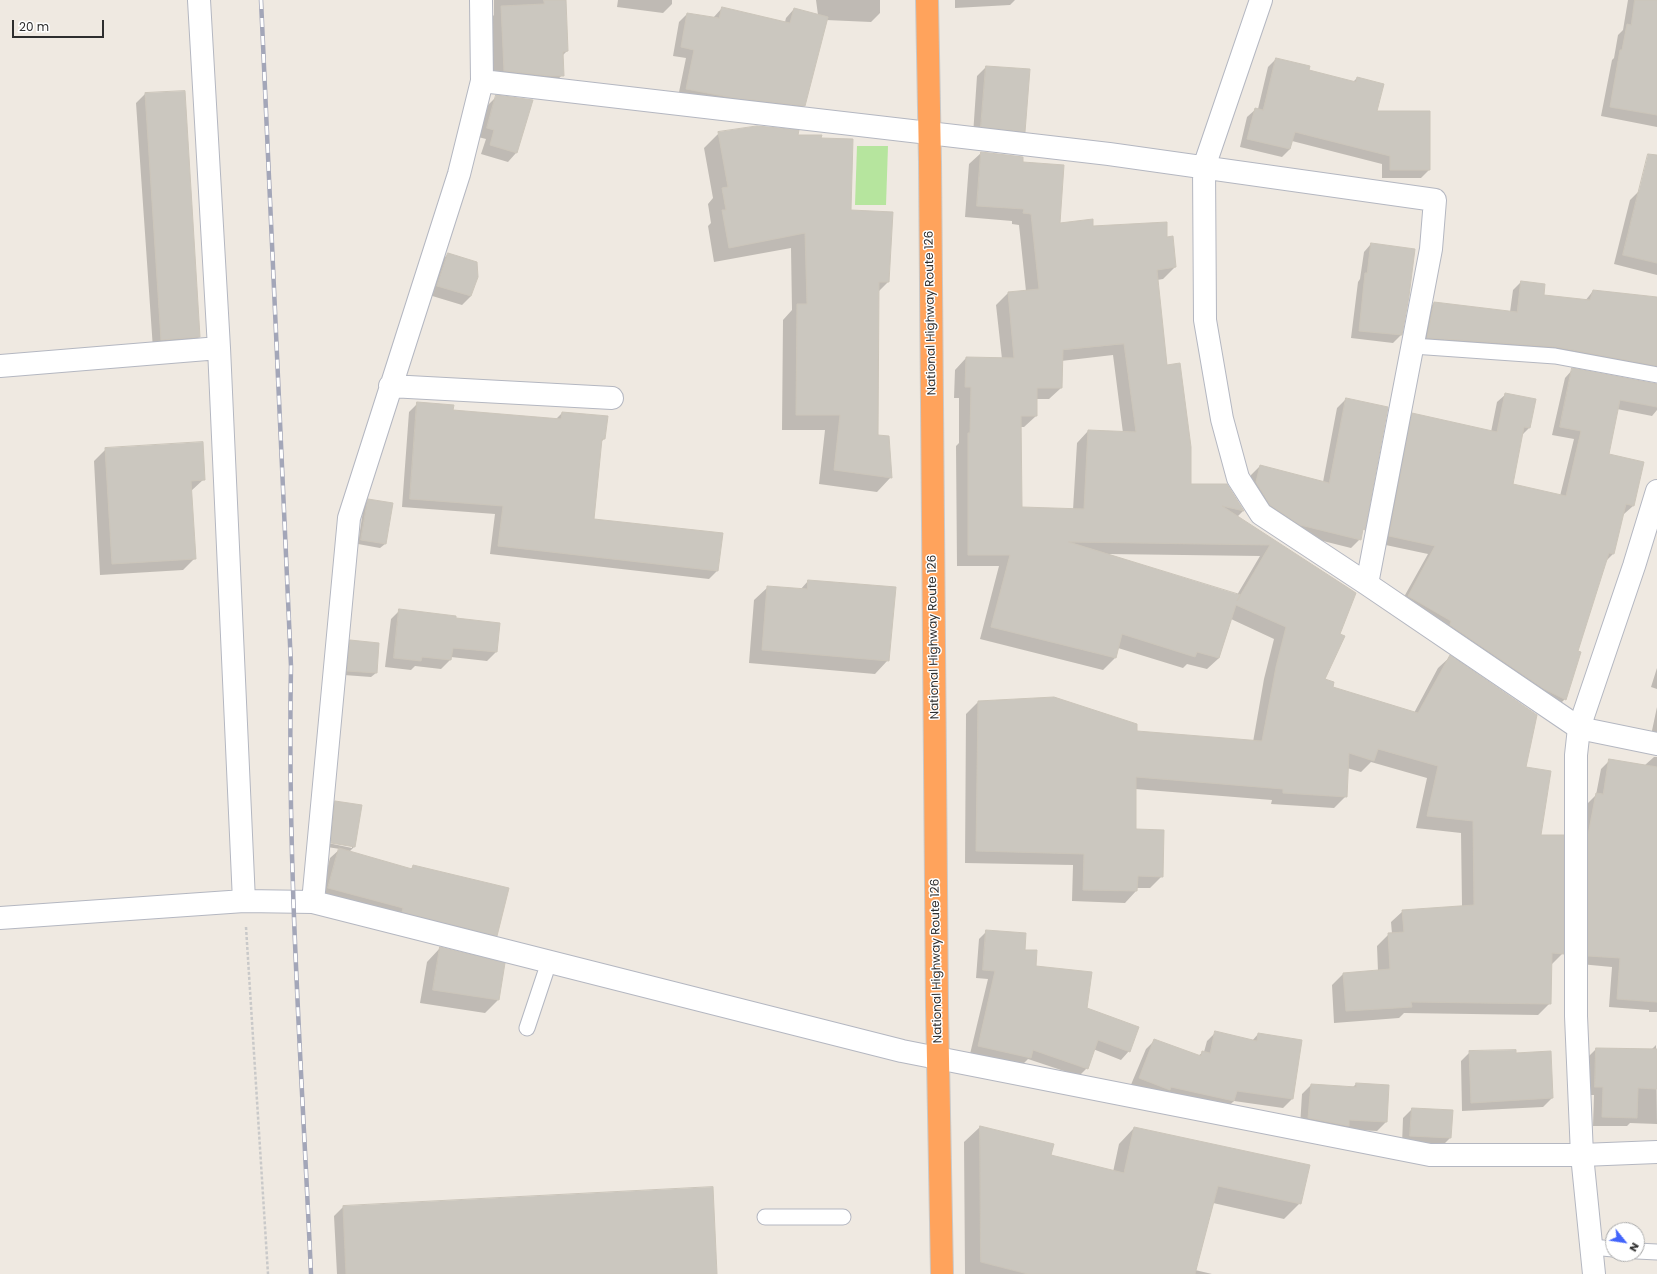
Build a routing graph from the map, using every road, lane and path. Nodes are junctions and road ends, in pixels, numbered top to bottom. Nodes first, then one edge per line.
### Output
1 (199, 0) edge
2 (481, 0) edge
3 (927, 0) edge
4 (1260, 0) edge
5 (482, 81) junction
6 (930, 134) junction
7 (1204, 167) junction
8 (1412, 346) junction
9 (219, 348) junction
10 (0, 366) edge
11 (1657, 375) edge
12 (390, 386) junction
13 (612, 398) dead end
14 (1657, 491) edge
15 (1367, 584) junction
16 (1579, 728) junction
17 (1657, 744) edge
18 (244, 901) junction
19 (313, 902) junction
20 (0, 918) edge
21 (549, 962) junction
22 (527, 1028) dead end
23 (938, 1058) junction
24 (1657, 1152) edge
25 (1582, 1155) junction
26 (765, 1217) dead end
27 (843, 1217) dead end
28 (1592, 1247) junction
29 (1605, 1248) edge
30 (1645, 1251) edge
31 (1657, 1252) edge
32 (268, 1274) edge
33 (942, 1274) edge
34 (1594, 1274) edge

1 - 9 street
2 - 5 street
3 - 6 highway, National Highway Route 126
4 - 7 street
5 - 6 street
5 - 12 street
6 - 7 street
6 - 23 highway, National Highway Route 126
7 - 8 street
7 - 15 street
8 - 11 lane
8 - 15 street
9 - 10 street
9 - 18 street
12 - 13 street
12 - 19 street
14 - 16 street
15 - 16 street
16 - 17 street
16 - 25 street
18 - 19 street
18 - 20 street
18 - 32 path
19 - 21 street
21 - 22 lane
21 - 23 street
23 - 25 street
23 - 33 highway, National Highway Route 126
24 - 25 street
25 - 28 street
26 - 27 lane
28 - 29 lane
28 - 34 street
30 - 31 lane

